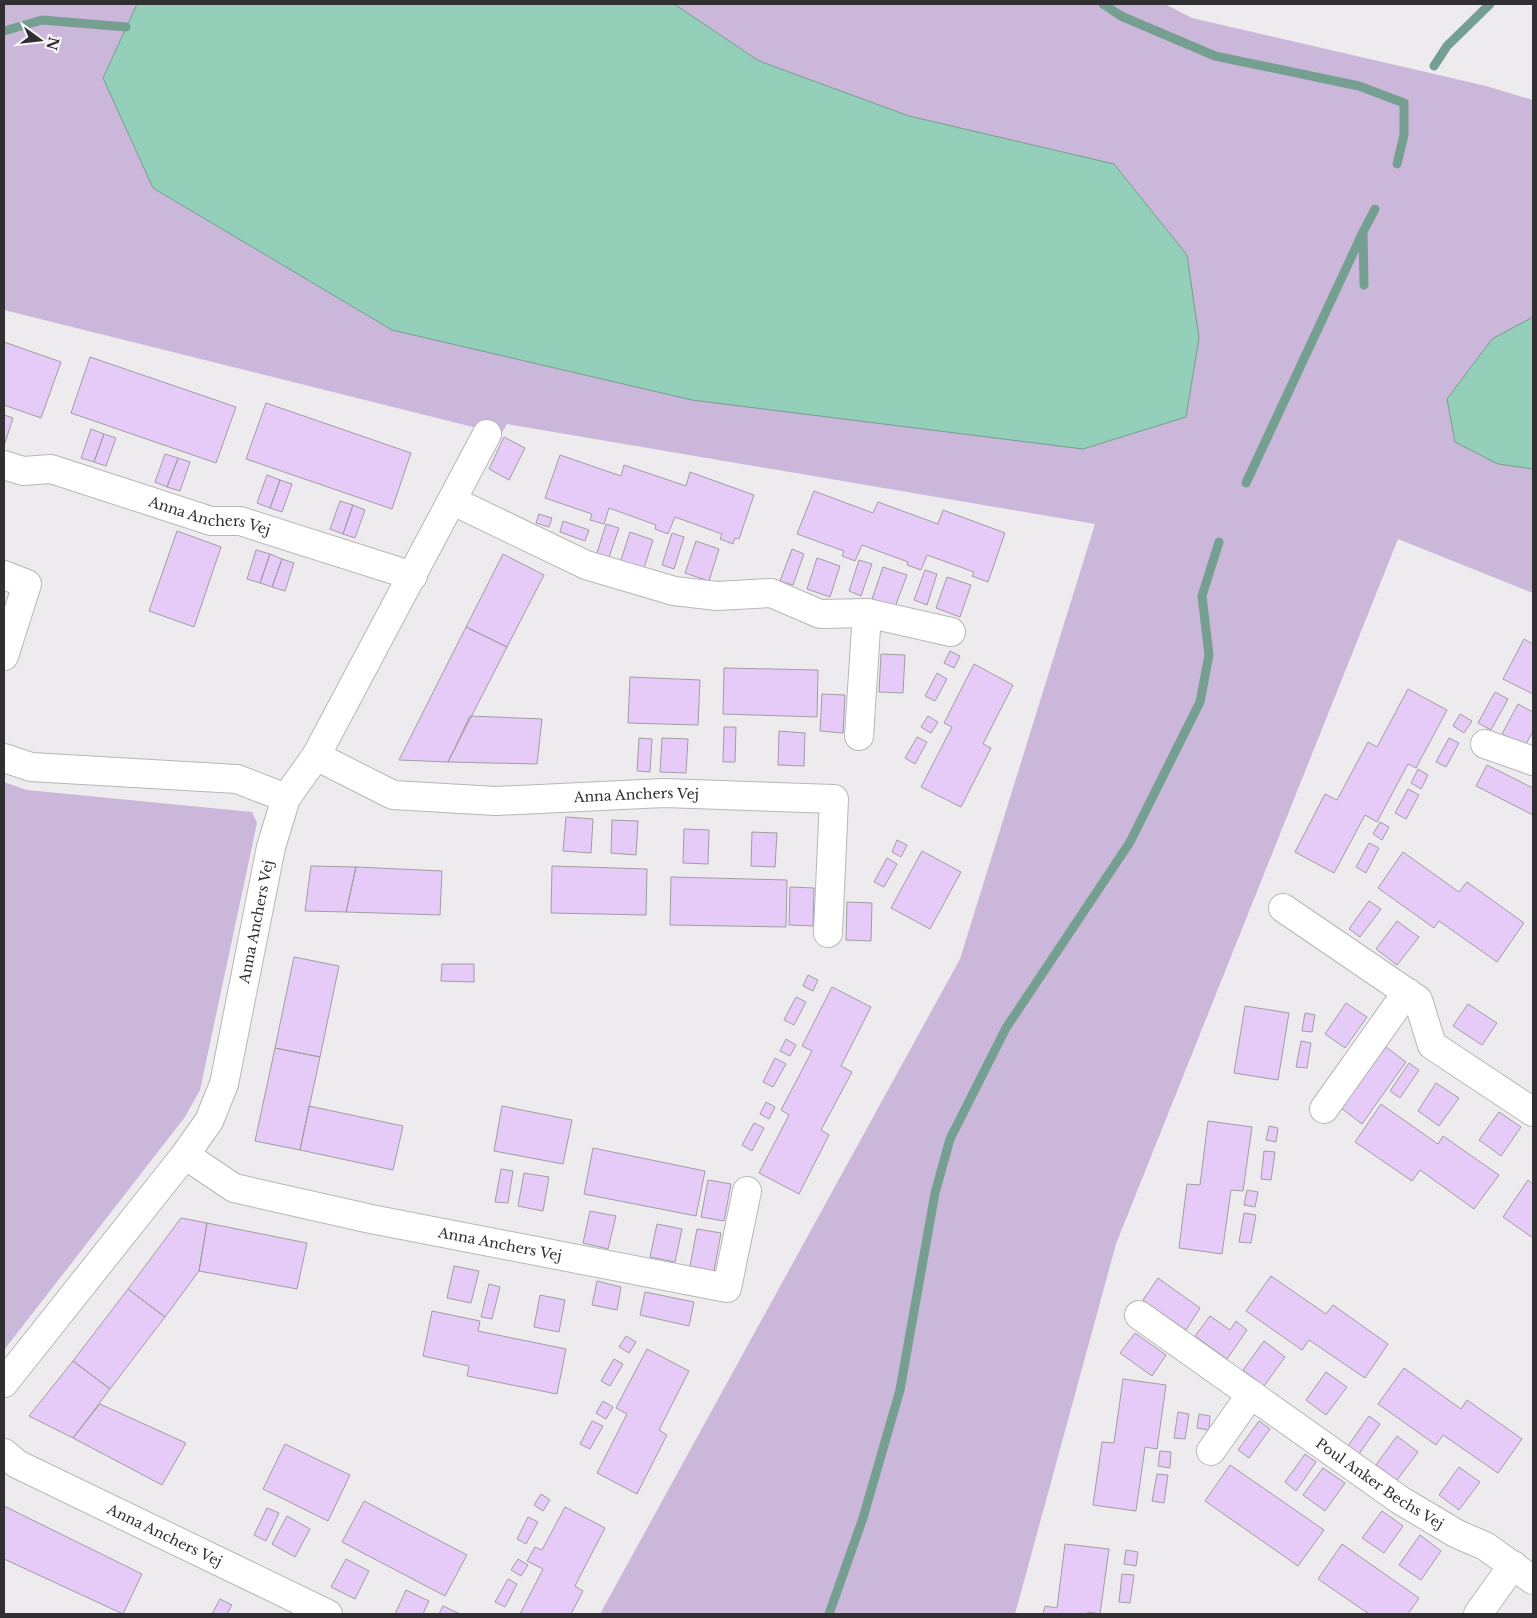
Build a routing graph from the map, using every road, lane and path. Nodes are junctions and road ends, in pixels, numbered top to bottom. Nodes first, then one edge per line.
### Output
1 (487, 434) dead end
2 (4, 466) edge
3 (453, 501) junction
4 (4, 575) edge
5 (413, 576) junction
6 (867, 613) junction
7 (952, 632) dead end
8 (4, 656) edge
9 (859, 736) dead end
10 (1485, 744) dead end
11 (316, 756) junction
12 (4, 758) edge
13 (1533, 761) edge
14 (286, 798) junction
15 (1283, 908) dead end
16 (828, 933) dead end
17 (1407, 992) junction
18 (1324, 1110) dead end
19 (1533, 1112) edge
20 (185, 1156) junction
21 (747, 1191) dead end
22 (1139, 1315) dead end
23 (4, 1383) edge
24 (1251, 1394) junction
25 (1211, 1451) dead end
26 (4, 1453) edge
27 (1523, 1572) edge
28 (328, 1614) edge
29 (1478, 1614) edge

1 - 3 street, Anna Anchers Vej
2 - 5 street, Anna Anchers Vej
3 - 5 street, Anna Anchers Vej
3 - 6 street
4 - 8 street
5 - 11 street, Anna Anchers Vej
6 - 7 street
6 - 9 street
10 - 13 street
11 - 14 street, Anna Anchers Vej
11 - 16 street, Anna Anchers Vej
12 - 14 street
14 - 20 street, Anna Anchers Vej
15 - 17 street
17 - 18 street
17 - 19 street
20 - 21 street, Anna Anchers Vej
20 - 23 street, Anna Anchers Vej
22 - 24 street, Poul Anker Bechs Vej
24 - 25 street
24 - 27 street, Poul Anker Bechs Vej
26 - 28 street, Anna Anchers Vej
27 - 29 street, Poul Anker Bechs Vej

